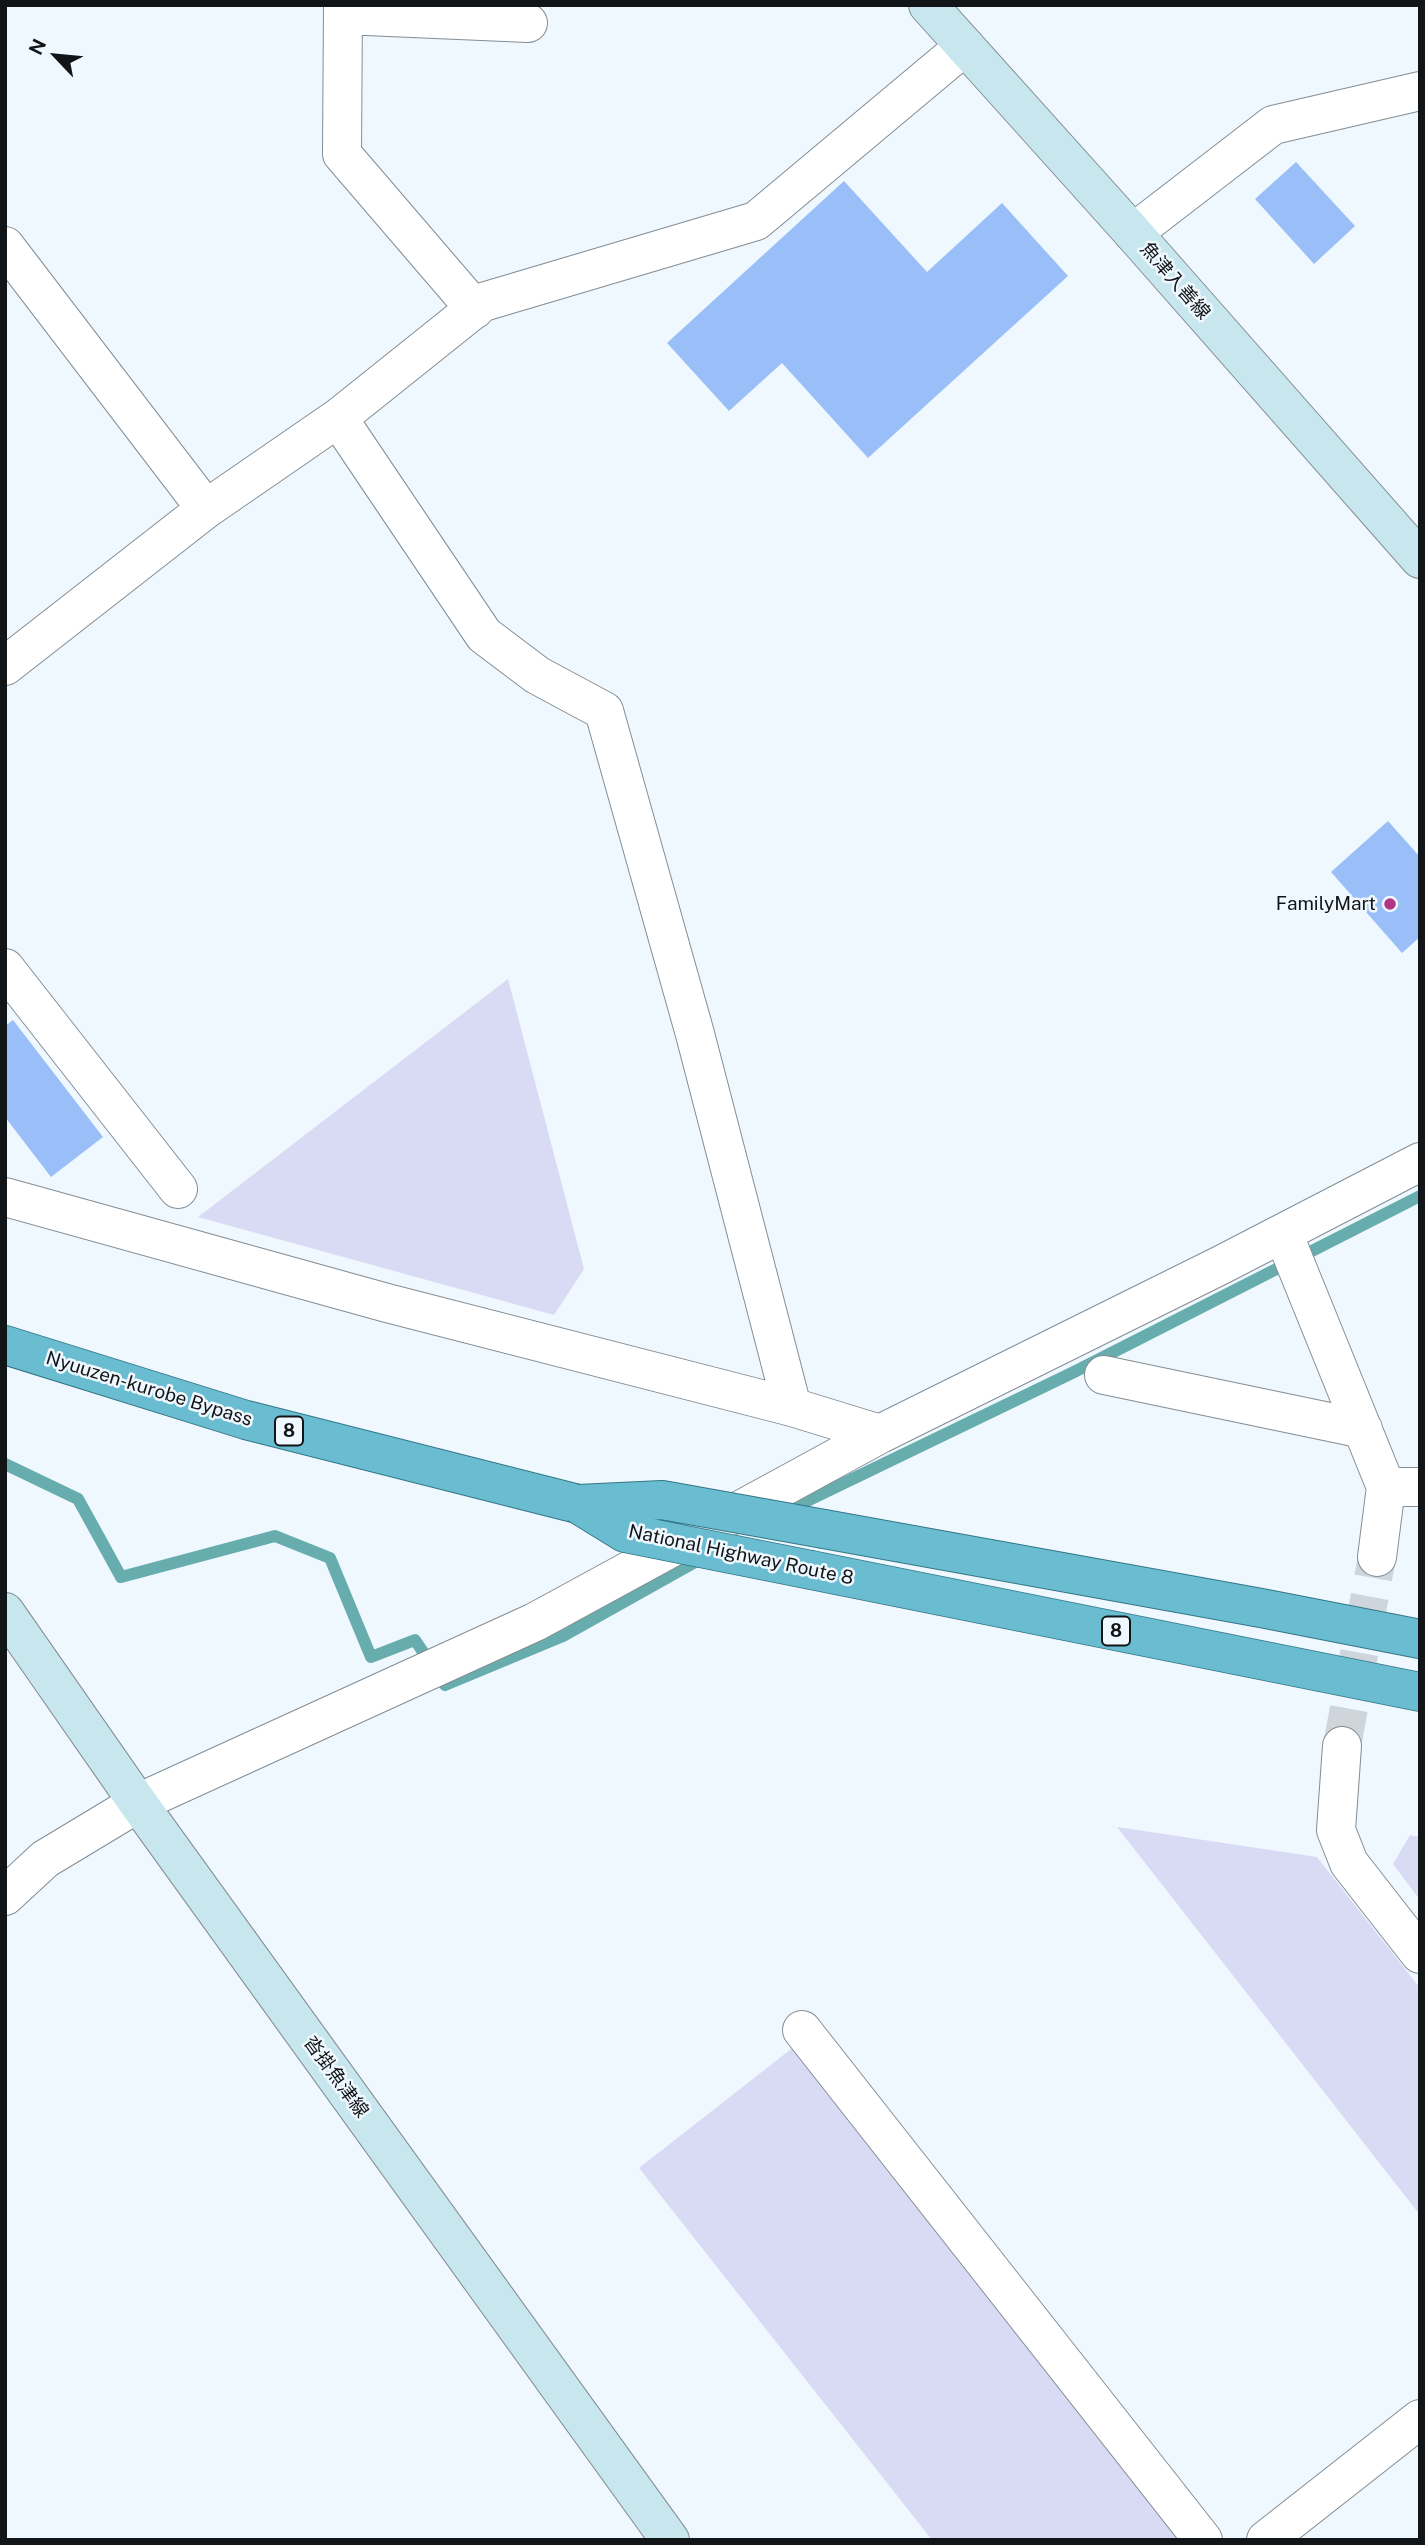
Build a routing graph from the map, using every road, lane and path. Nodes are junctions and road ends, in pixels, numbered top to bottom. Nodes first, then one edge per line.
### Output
1 (928, 5) edge
2 (343, 10) edge
3 (528, 23) dead end
4 (965, 46) junction
5 (1420, 91) edge
6 (1133, 233) junction
7 (5, 246) edge
8 (475, 309) junction
9 (338, 418) junction
10 (206, 509) junction
11 (1420, 559) edge
12 (5, 666) edge
13 (5, 968) edge
14 (1420, 1162) edge
15 (178, 1189) dead end
16 (5, 1197) edge
17 (1283, 1233) junction
18 (5, 1345) edge
19 (1104, 1375) dead end
20 (792, 1407) junction
21 (1363, 1429) junction
22 (880, 1434) junction
23 (1403, 1487) edge
24 (578, 1504) junction
25 (1377, 1557) tunnel mouth
26 (5, 1612) edge
27 (1420, 1639) edge
28 (1420, 1692) edge
29 (1342, 1746) tunnel mouth
30 (138, 1803) junction
31 (5, 1896) edge
32 (1420, 1954) edge
33 (802, 2030) dead end
34 (1420, 2420) edge
35 (670, 2540) edge
36 (1203, 2540) edge
37 (1266, 2540) edge

1 - 4 main road, 魚津入善線
2 - 3 street
2 - 8 street
4 - 6 main road, 魚津入善線
4 - 8 street
5 - 6 street
6 - 11 main road, 魚津入善線
7 - 10 street
8 - 9 street
9 - 10 street
9 - 20 street
10 - 12 street
13 - 15 street
14 - 17 street
16 - 20 street
17 - 21 street
17 - 22 street
18 - 24 highway, Nyuuzen-kurobe Bypass / 8
19 - 21 street
20 - 22 street
21 - 23 street
22 - 30 street
23 - 25 street
24 - 27 highway, National Highway Route 8 / 8, bridge
24 - 28 highway, National Highway Route 8 / 8, bridge
26 - 30 main road, 沓掛魚津線
29 - 32 street
30 - 31 street
30 - 35 main road, 沓掛魚津線
33 - 36 street
34 - 37 street

